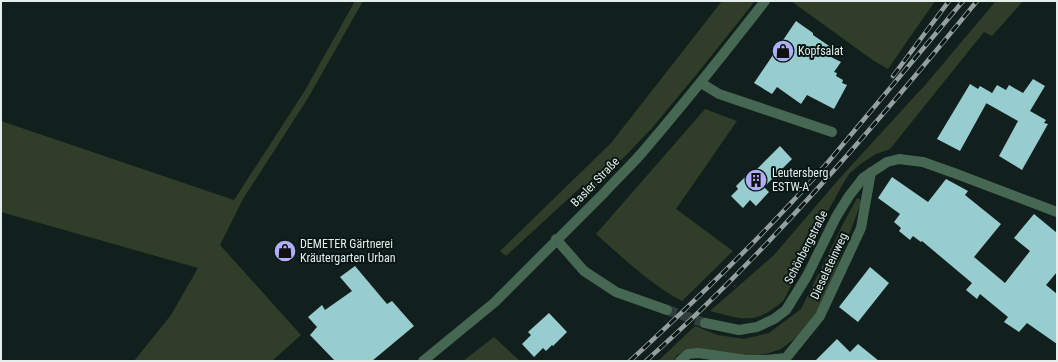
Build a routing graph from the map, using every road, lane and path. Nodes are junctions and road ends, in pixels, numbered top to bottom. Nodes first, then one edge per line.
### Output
1 (765, 1) edge
2 (701, 83) junction
3 (832, 132) dead end
4 (871, 172) junction
5 (1057, 212) edge
6 (556, 239) junction
7 (667, 310) tunnel mouth
8 (705, 323) tunnel mouth
9 (423, 361) edge
10 (680, 361) edge

1 - 2 street, Basler Straße
2 - 3 street
2 - 6 street, Basler Straße
4 - 5 street, Schönbergstraße
4 - 8 street, Schönbergstraße
4 - 10 street, Dieselsteinweg
6 - 7 street
6 - 9 street, Basler Straße

